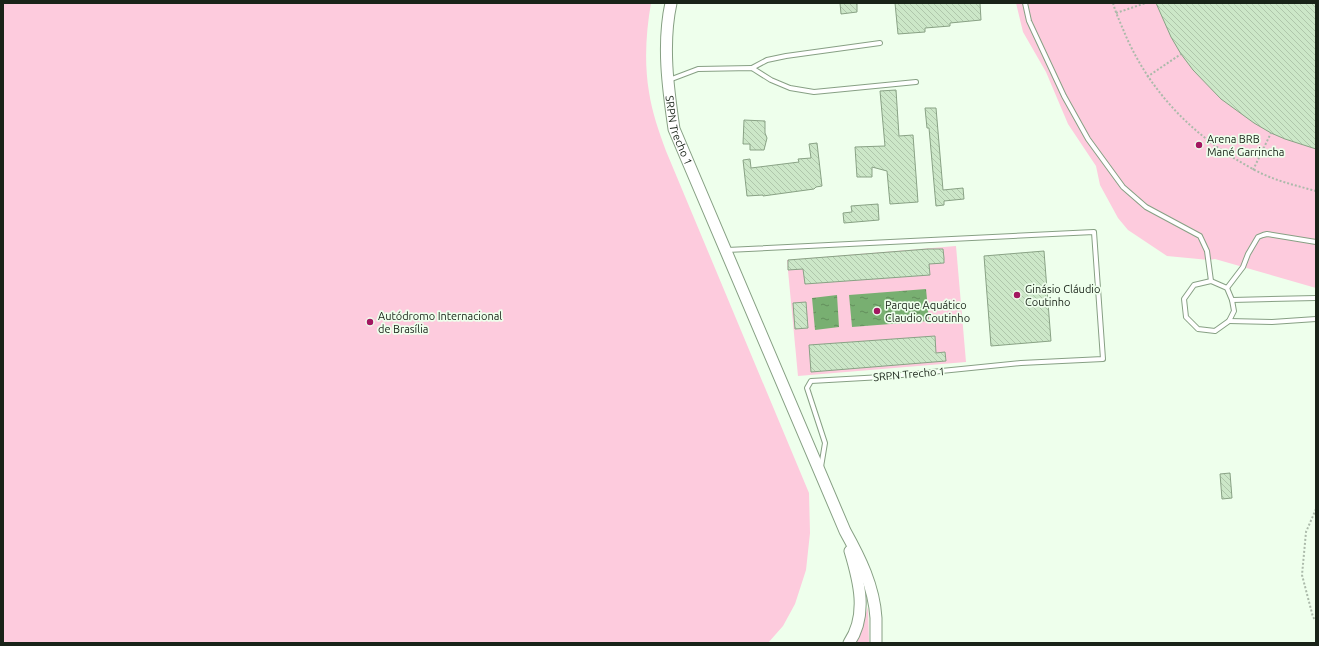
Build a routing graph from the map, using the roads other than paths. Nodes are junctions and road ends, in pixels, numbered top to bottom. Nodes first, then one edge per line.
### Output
1 (671, 3) edge
2 (1025, 3) edge
3 (880, 43) dead end
4 (752, 68) junction
5 (667, 81) junction
6 (916, 82) dead end
7 (1316, 242) edge
8 (725, 250) junction
9 (1211, 281) junction
10 (1227, 288) junction
11 (1316, 298) edge
12 (1232, 300) junction
13 (1316, 319) edge
14 (1229, 321) junction
15 (820, 473) junction
16 (845, 531) junction
17 (849, 643) edge
18 (876, 643) edge

1 - 5 main road, SRPN Trecho 1
2 - 9 lane
3 - 4 lane
4 - 5 lane
4 - 6 lane
5 - 8 main road, SRPN Trecho 1
7 - 10 lane
8 - 15 main road, SRPN Trecho 1
8 - 15 lane, SRPN Trecho 1
9 - 10 lane
9 - 14 lane
10 - 12 lane
11 - 12 lane
12 - 14 lane
13 - 14 lane
15 - 16 main road, SRPN Trecho 1
16 - 17 main road, SRPN Trecho 1
16 - 18 main road, SRPN Trecho 1

